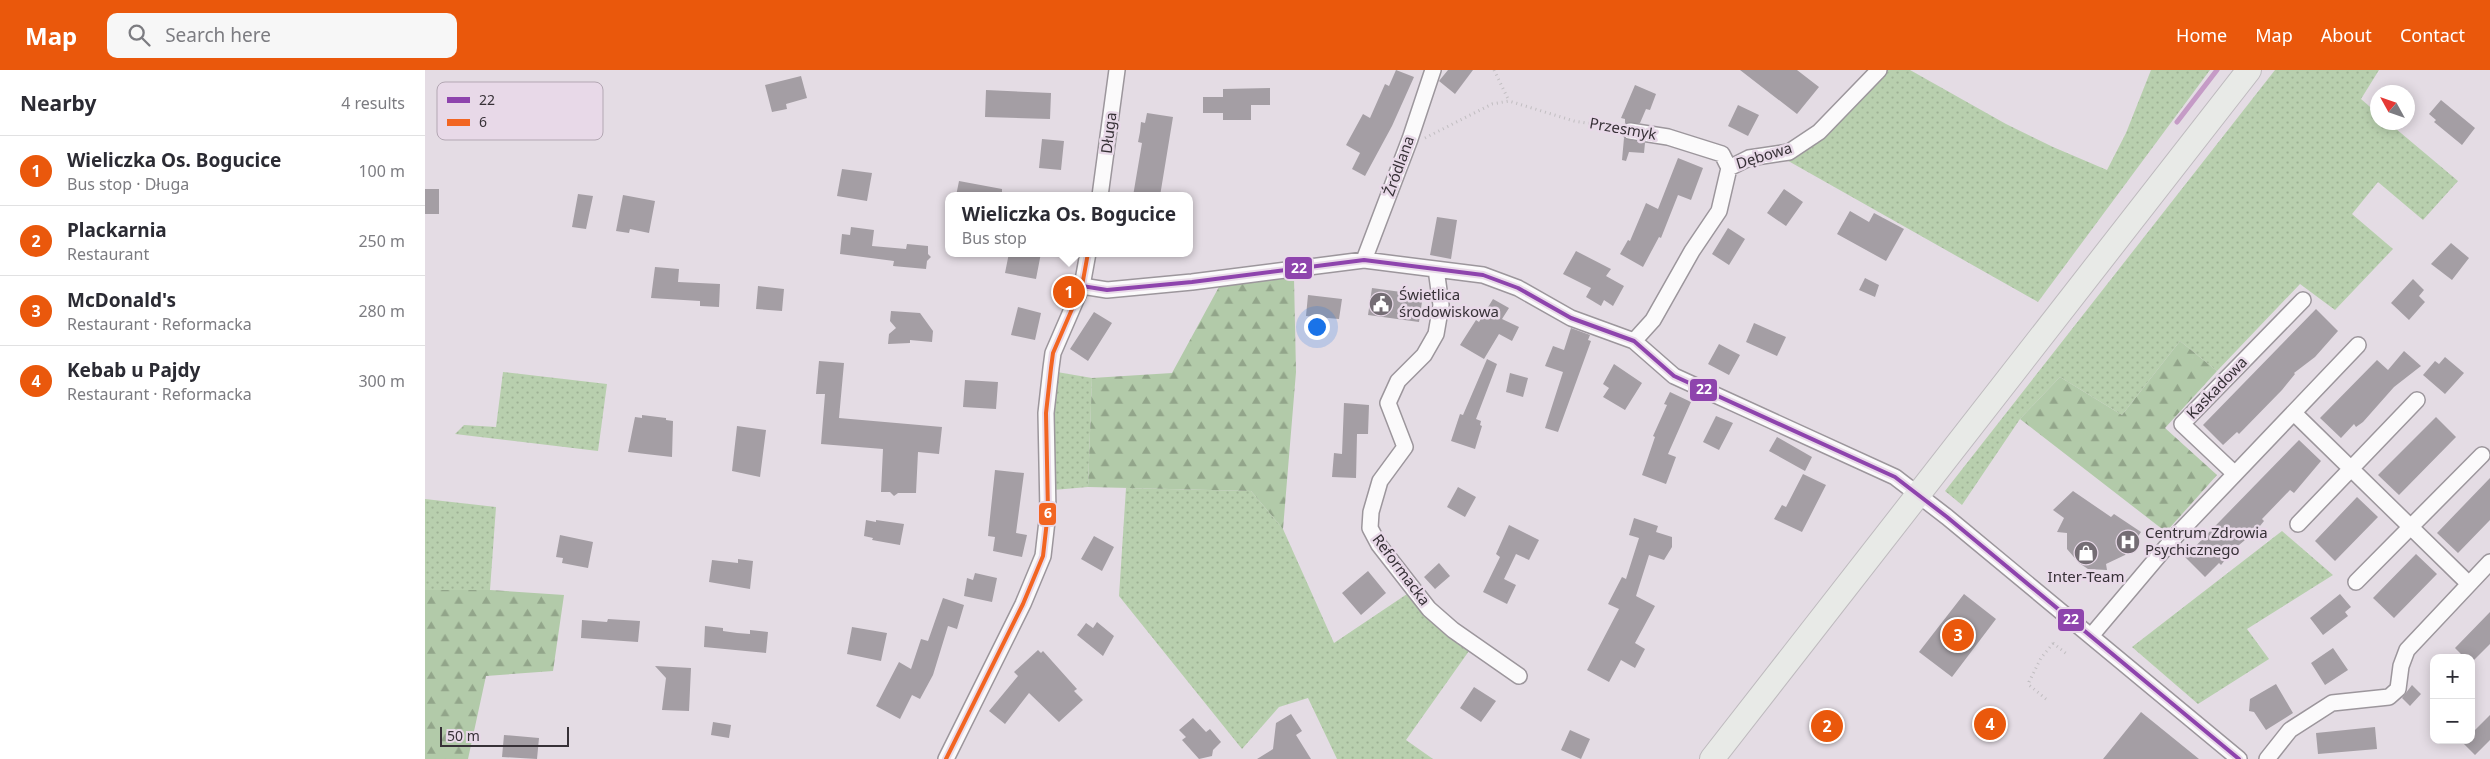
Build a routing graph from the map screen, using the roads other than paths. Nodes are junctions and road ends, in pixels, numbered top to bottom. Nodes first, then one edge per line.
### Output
1 (1117, 70) edge
2 (1433, 70) edge
3 (1879, 70) edge
4 (2249, 70) edge
5 (1630, 131) road end
6 (1729, 168) junction
7 (1100, 192) edge
8 (1087, 257) edge
9 (1364, 260) junction
10 (1436, 269) junction
11 (1082, 286) junction
12 (2303, 300) dead end
13 (1634, 341) junction
14 (2358, 346) dead end
15 (2417, 400) dead end
16 (2294, 413) junction
17 (2482, 456) dead end
18 (2351, 468) junction
19 (2234, 473) junction
20 (1919, 494) junction
21 (2298, 524) dead end
22 (2411, 526) junction
23 (2490, 562) edge
24 (2356, 582) dead end
25 (2469, 584) junction
26 (2091, 636) junction
27 (1519, 676) dead end
28 (945, 759) edge
29 (1712, 759) edge
30 (2239, 759) edge
31 (2267, 759) edge

1 - 7 street, Długa
2 - 9 street, Źródlana
3 - 6 street, Dębowa
4 - 20 main road
5 - 6 street, Przesmyk
6 - 13 street, Dębowa
8 - 11 street
9 - 10 street
9 - 11 street
10 - 13 street
10 - 27 street, Reformacka
11 - 28 street
12 - 19 street, Kaskadowa
13 - 20 street
14 - 16 street
15 - 18 street
16 - 18 street
16 - 19 street
17 - 22 street
18 - 21 street
18 - 22 street
19 - 26 street
20 - 26 street
20 - 29 main road
22 - 24 street
22 - 25 street
23 - 25 street
25 - 31 street
26 - 30 street

